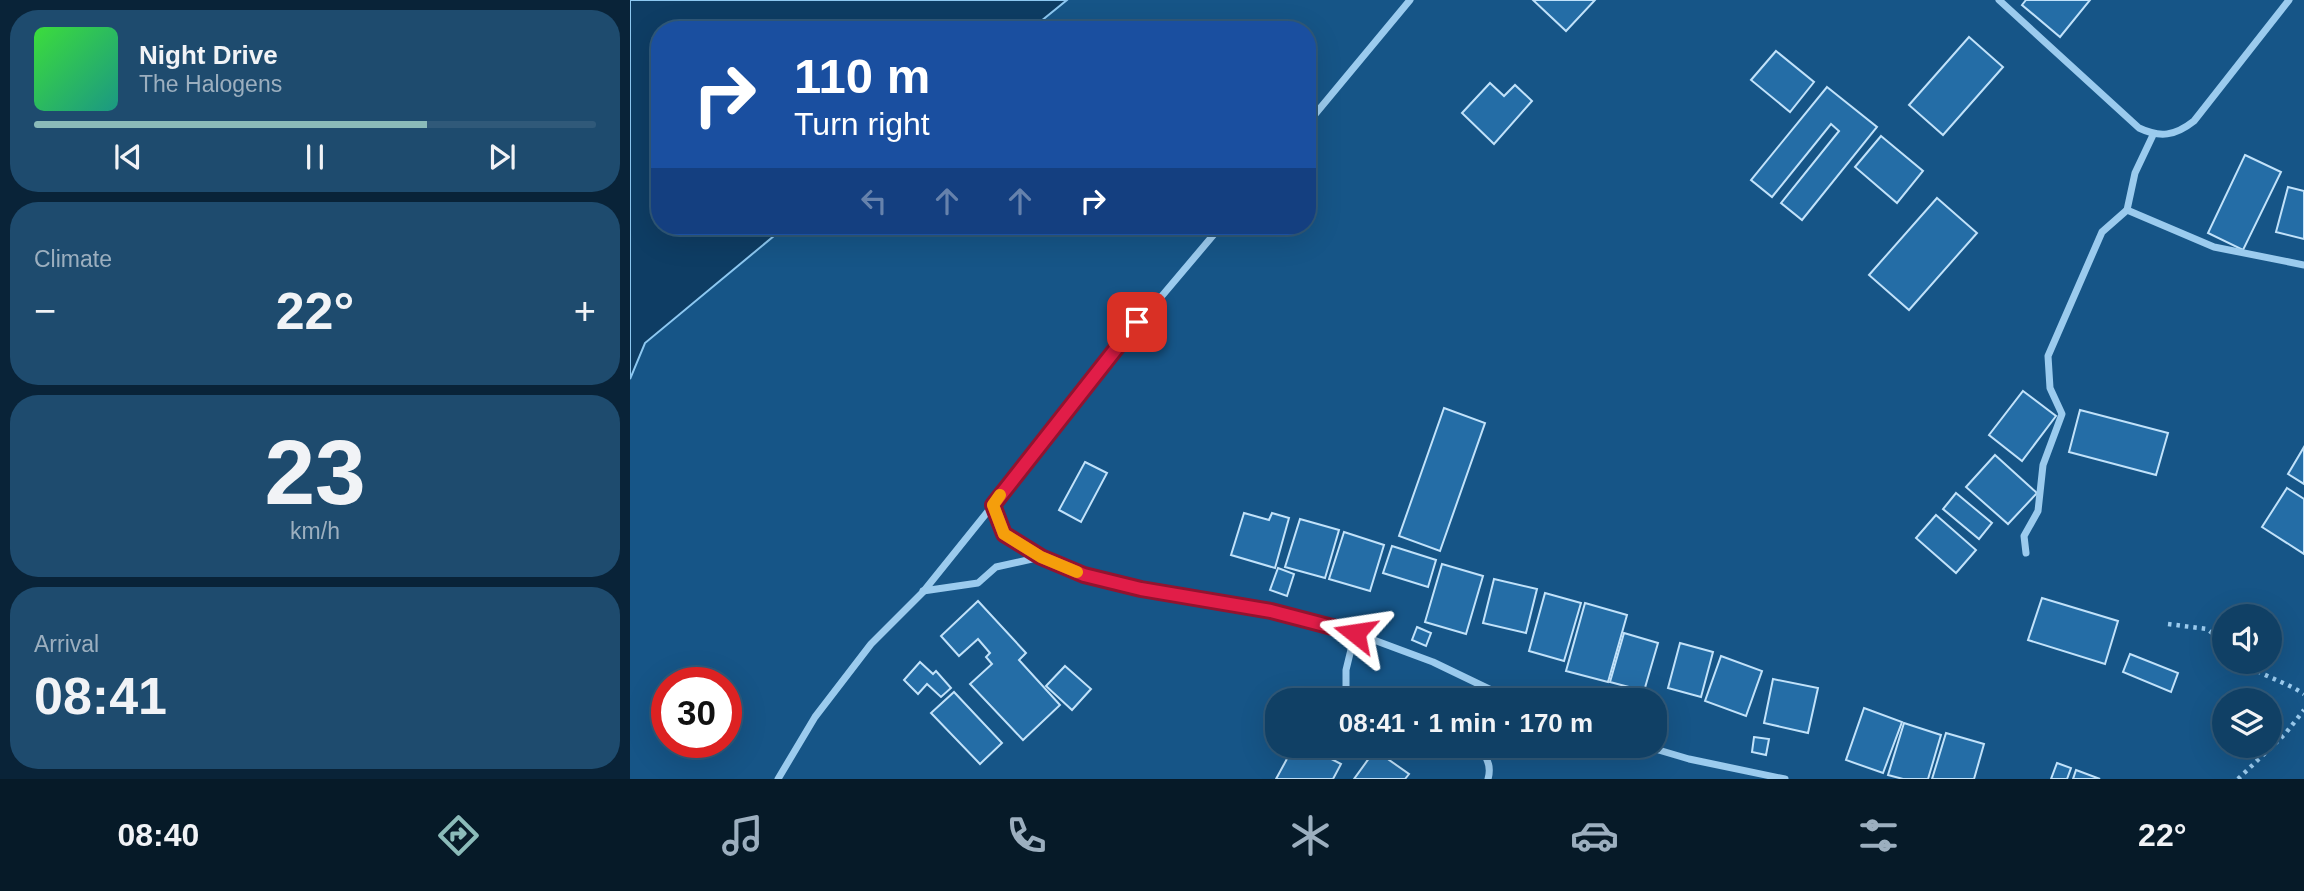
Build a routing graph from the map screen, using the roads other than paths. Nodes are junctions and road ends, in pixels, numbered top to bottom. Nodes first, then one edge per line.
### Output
1 (1410, 0) edge
2 (1999, 0) edge
3 (2289, 0) edge
4 (1316, 113) edge
5 (2153, 135) junction
6 (2127, 210) junction
7 (1213, 235) edge
8 (2304, 265) edge
9 (993, 505) junction
10 (2026, 553) dead end
11 (1041, 557) junction
12 (923, 592) junction
13 (1355, 633) junction
14 (1346, 688) edge
15 (1487, 688) edge
16 (1667, 752) edge
17 (1487, 758) edge
18 (778, 779) edge
19 (1488, 779) edge
20 (1785, 779) edge

1 - 4 street
2 - 5 street
3 - 5 street
5 - 6 street
6 - 8 street
6 - 10 street
7 - 9 street
9 - 11 street
9 - 12 street
11 - 12 street
11 - 13 street
12 - 18 street
13 - 14 street
13 - 15 street
16 - 20 street
17 - 19 street

